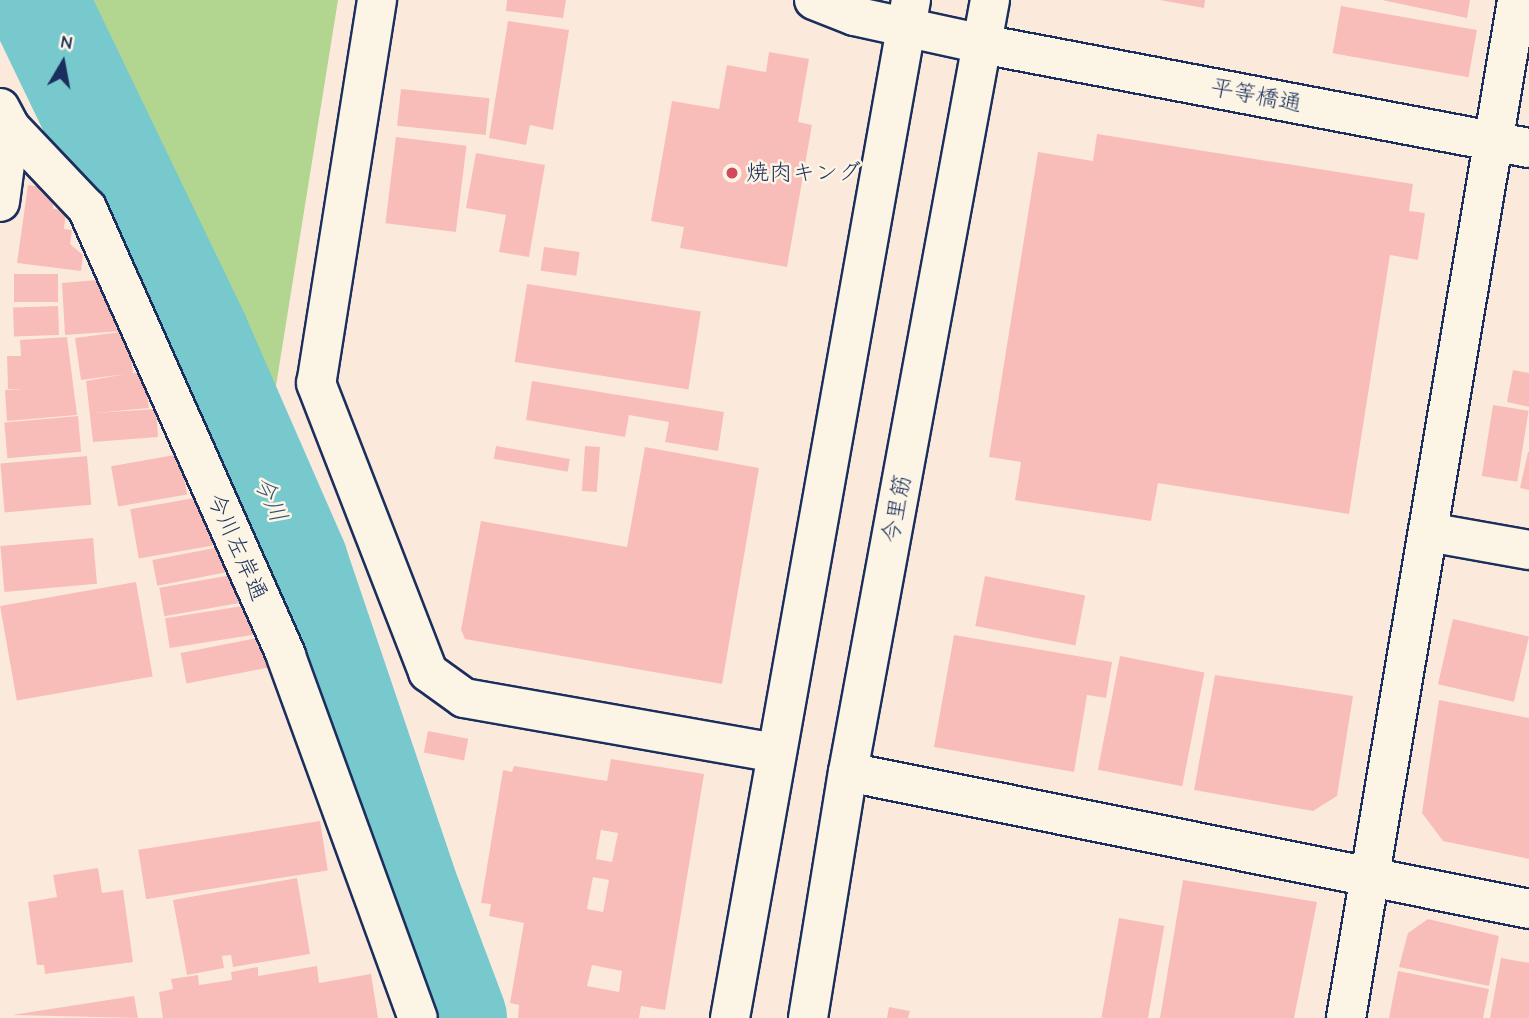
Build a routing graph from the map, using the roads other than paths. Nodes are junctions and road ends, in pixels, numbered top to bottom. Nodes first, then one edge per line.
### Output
1 (377, 0) edge
2 (814, 0) edge
3 (990, 0) edge
4 (1517, 0) edge
5 (909, 14) edge
6 (982, 44) junction
7 (5, 117) edge
8 (1492, 141) junction
9 (1529, 148) edge
10 (0, 202) edge
11 (1428, 532) junction
12 (1529, 550) edge
13 (775, 752) junction
14 (848, 772) junction
15 (1370, 877) junction
16 (1529, 909) edge
17 (418, 1018) edge
18 (730, 1018) edge
19 (808, 1018) edge
20 (1346, 1018) edge

1 - 13 street
2 - 5 street
3 - 6 street, 今里筋
4 - 8 street
5 - 6 street, 平等橋通
5 - 13 street
6 - 8 street, 平等橋通
6 - 14 street, 今里筋
7 - 10 street
7 - 17 street, 今川左岸通
8 - 9 street, 平等橋通
8 - 11 street
11 - 12 street
11 - 15 street
13 - 18 street
14 - 15 street
14 - 19 street, 今里筋
15 - 16 street
15 - 20 street

